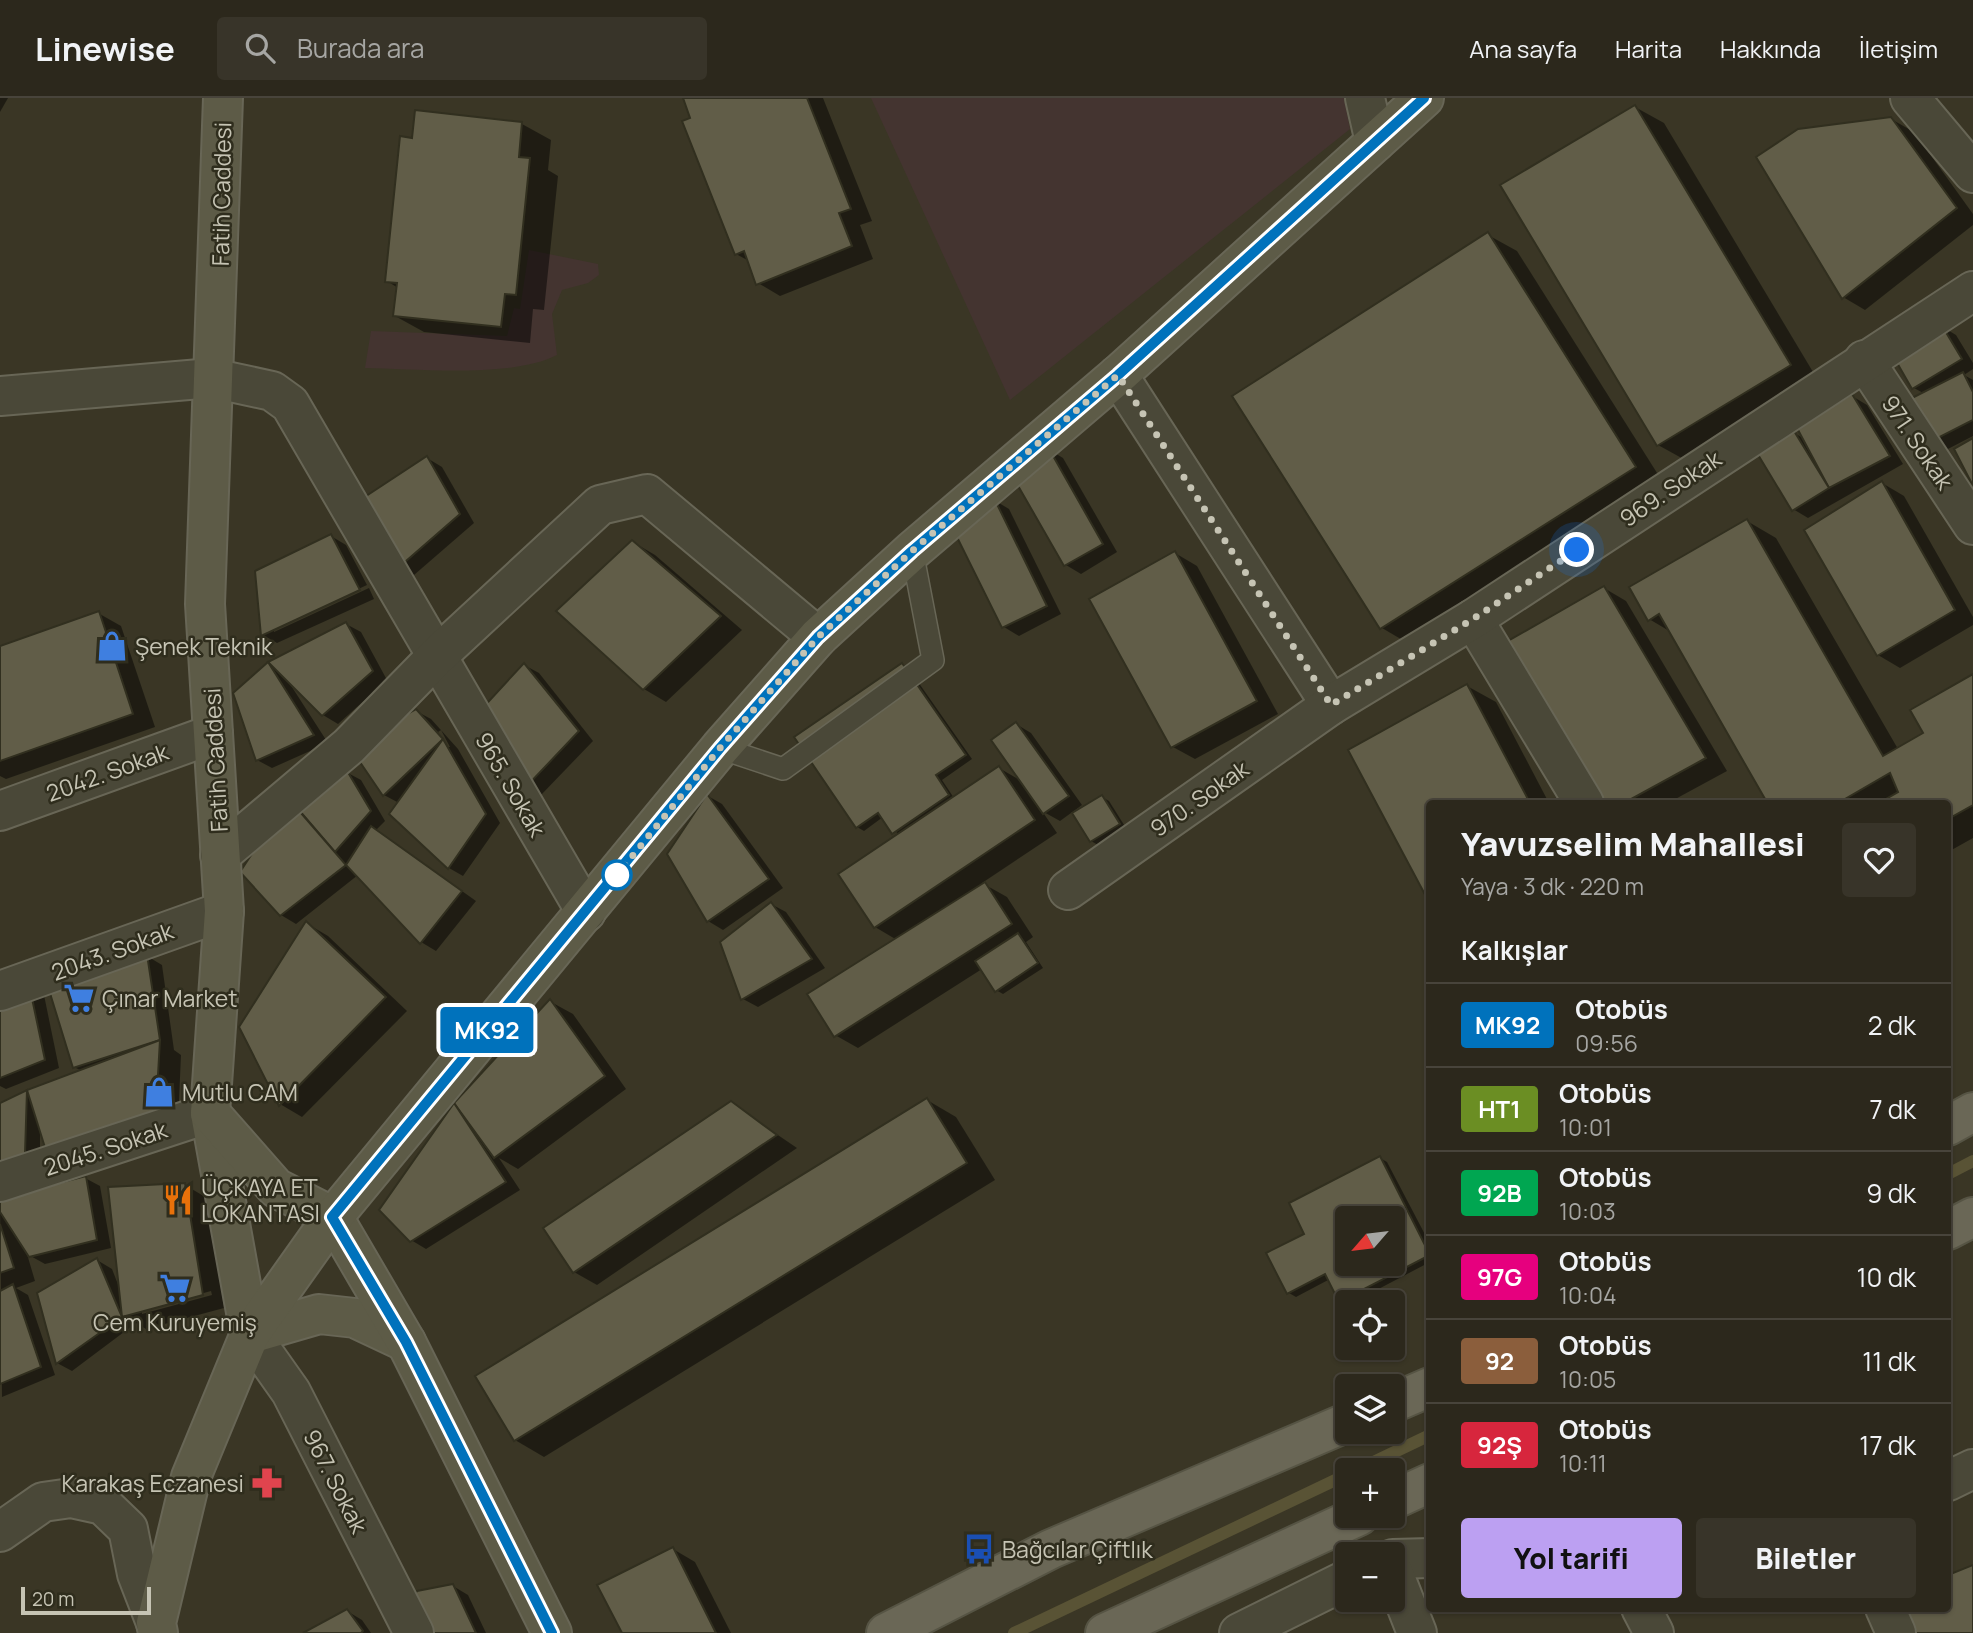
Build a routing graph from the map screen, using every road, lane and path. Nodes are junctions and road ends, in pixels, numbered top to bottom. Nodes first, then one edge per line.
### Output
1 (223, 98) edge
2 (1365, 98) edge
3 (1424, 98) edge
4 (1910, 98) edge
5 (1374, 142) junction
6 (1973, 173) edge
7 (1973, 291) edge
8 (1864, 360) junction
9 (1118, 375) junction
10 (212, 379) junction
11 (0, 396) edge
12 (1973, 525) edge
13 (912, 551) junction
14 (1473, 619) junction
15 (818, 637) junction
16 (437, 656) junction
17 (1331, 705) junction
18 (213, 734) junction
19 (720, 748) junction
20 (1582, 800) edge
21 (0, 811) edge
22 (220, 855) junction
23 (1068, 890) dead end
24 (224, 911) junction
25 (586, 912) junction
26 (0, 990) edge
27 (1973, 1112) edge
28 (210, 1113) junction
29 (1951, 1124) edge
30 (0, 1182) edge
31 (332, 1217) junction
32 (1973, 1217) edge
33 (1951, 1228) edge
34 (250, 1334) junction
35 (406, 1342) junction
36 (1426, 1389) edge
37 (1405, 1398) edge
38 (1335, 1428) edge
39 (1973, 1469) edge
40 (1951, 1480) edge
41 (1426, 1485) edge
42 (1405, 1494) edge
43 (1335, 1527) edge
44 (0, 1532) edge
45 (1426, 1558) edge
46 (1405, 1559) edge
47 (1335, 1586) edge
48 (1405, 1603) edge
49 (1644, 1612) edge
50 (1887, 1612) edge
51 (157, 1628) edge
52 (414, 1633) edge
53 (552, 1633) edge
54 (886, 1633) edge
55 (1105, 1633) edge
56 (1240, 1633) edge
57 (1417, 1633) edge
58 (1654, 1633) edge
59 (1896, 1633) edge

1 - 10 main road, Fatih Caddesi
2 - 5 street
3 - 5 main road
4 - 6 street
5 - 9 main road
7 - 8 street, 969. Sokak
8 - 12 street, 971. Sokak
8 - 14 street, 969. Sokak
9 - 13 main road
9 - 17 street
10 - 11 street, 965. Sokak
10 - 16 street, 965. Sokak
10 - 18 main road, Fatih Caddesi
13 - 15 main road
13 - 19 lane
14 - 17 street, 969. Sokak
14 - 20 street
15 - 16 street
15 - 19 main road
16 - 22 street
16 - 25 street, 965. Sokak
17 - 23 street, 970. Sokak
18 - 21 street, 2042. Sokak
18 - 22 main road, Fatih Caddesi
19 - 25 main road
22 - 24 main road, Fatih Caddesi
24 - 26 street, 2043. Sokak
24 - 28 main road, Fatih Caddesi
25 - 31 main road
27 - 29 main road
28 - 30 street, 2045. Sokak
28 - 31 main road
28 - 34 main road, Fatih Caddesi
31 - 34 main road
31 - 35 main road
32 - 33 main road
34 - 35 main road
34 - 51 main road
34 - 52 street, 967. Sokak
35 - 53 main road
36 - 37 main road
38 - 54 main road
39 - 40 street
41 - 42 main road
43 - 55 main road
44 - 51 street
45 - 46 street
47 - 56 street
48 - 57 street
49 - 58 street
50 - 59 street

